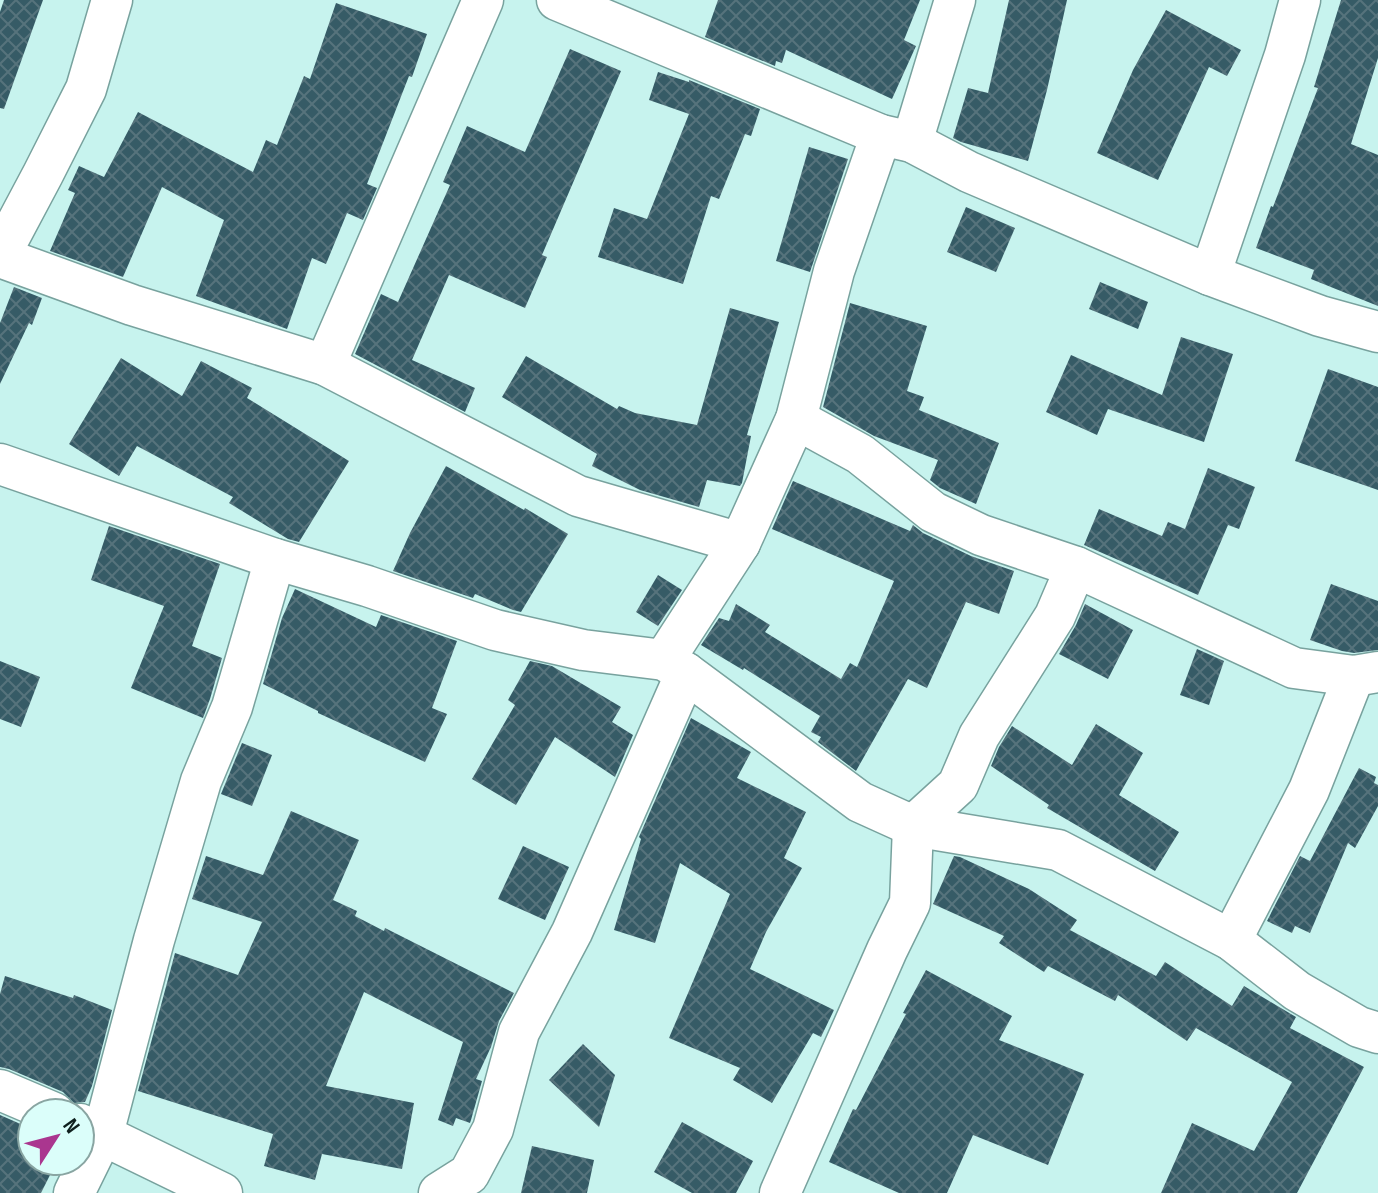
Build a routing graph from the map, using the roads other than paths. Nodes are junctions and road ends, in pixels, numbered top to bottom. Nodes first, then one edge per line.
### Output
1 (112, 0) edge
2 (483, 0) edge
3 (557, 0) edge
4 (955, 0) edge
5 (1300, 0) edge
6 (896, 138) junction
7 (0, 256) edge
8 (1210, 275) junction
9 (1378, 332) edge
10 (325, 365) junction
11 (796, 419) junction
12 (0, 464) edge
13 (740, 543) junction
14 (275, 559) junction
15 (1076, 567) junction
16 (675, 666) junction
17 (1366, 674) edge
18 (913, 826) junction
19 (1231, 940) junction
20 (1378, 1033) edge
21 (96, 1114) edge
22 (96, 1131) edge
23 (222, 1193) edge
24 (439, 1193) edge
25 (780, 1193) edge

1 - 7 street
2 - 10 street
3 - 6 street
4 - 6 street
5 - 8 street
6 - 8 street
6 - 11 street
7 - 10 street
8 - 9 street
10 - 13 street
11 - 13 street
11 - 15 street
12 - 14 street
13 - 16 street
14 - 16 street
14 - 21 street
15 - 17 street
15 - 18 street
16 - 18 street
16 - 24 street
17 - 19 street
18 - 19 street
18 - 25 street
19 - 20 street
22 - 23 street

